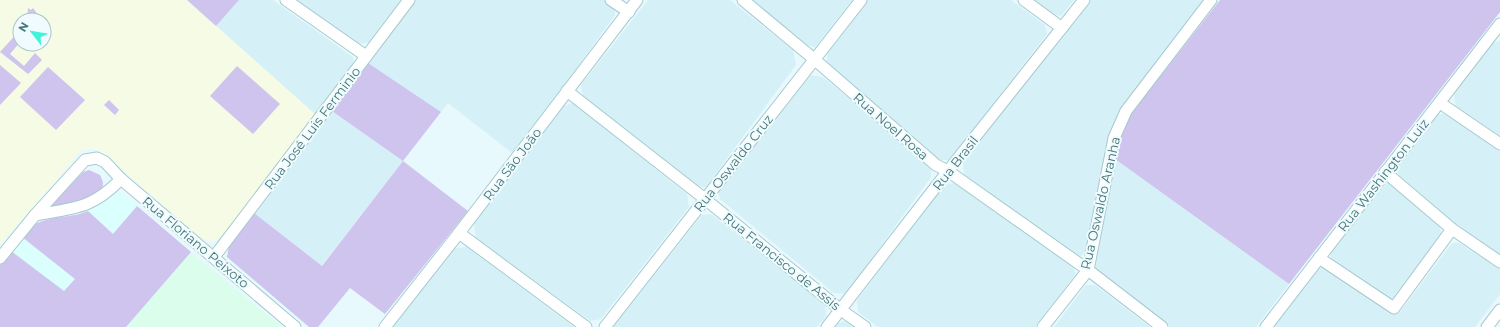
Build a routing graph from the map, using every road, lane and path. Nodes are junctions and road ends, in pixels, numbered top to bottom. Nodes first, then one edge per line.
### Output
1 (286, 0) edge
2 (409, 0) edge
3 (611, 0) edge
4 (637, 0) edge
5 (743, 0) edge
6 (861, 0) edge
7 (1024, 0) edge
8 (1084, 0) edge
9 (1211, 0) edge
10 (629, 12) junction
11 (1062, 28) junction
12 (1499, 28) edge
13 (366, 56) junction
14 (814, 59) junction
15 (567, 91) junction
16 (1440, 103) junction
17 (1500, 144) edge
18 (948, 171) junction
19 (1385, 172) junction
20 (121, 179) junction
21 (705, 199) junction
22 (35, 215) junction
23 (1452, 229) junction
24 (459, 233) junction
25 (214, 257) junction
26 (0, 258) edge
27 (1319, 258) junction
28 (1500, 262) edge
29 (1088, 270) junction
30 (841, 310) junction
31 (1500, 310) edge
32 (295, 327) edge
33 (385, 327) edge
34 (586, 327) edge
35 (605, 327) edge
36 (828, 327) edge
37 (865, 327) edge
38 (1043, 327) edge
39 (1162, 327) edge
40 (1266, 327) edge
41 (1487, 327) edge

1 - 13 street
2 - 13 street, Rua José Luis Ferminio
3 - 10 street
4 - 10 street, Rua São João
5 - 14 street, Rua Noel Rosa
6 - 14 street, Rua Oswaldo Cruz
7 - 11 street
8 - 11 street, Rua Brasil
9 - 29 street, Rua Oswaldo Aranha
10 - 15 street, Rua São João
11 - 18 street, Rua Brasil
12 - 16 street, Rua Washington Luiz
13 - 25 street, Rua José Luis Ferminio
14 - 18 street, Rua Noel Rosa
14 - 21 street, Rua Oswaldo Cruz
15 - 21 street, Rua Francisco de Assis
15 - 24 street, Rua São João
16 - 17 street
16 - 19 street, Rua Washington Luiz
18 - 29 street, Rua Noel Rosa
18 - 30 street, Rua Brasil
19 - 23 street
19 - 27 street, Rua Washington Luiz
20 - 22 street
20 - 22 street, Rua Floriano Peixoto
20 - 25 street, Rua Floriano Peixoto
21 - 30 street, Rua Francisco de Assis
21 - 35 street, Rua Oswaldo Cruz
22 - 26 street
23 - 27 street
23 - 28 street
24 - 33 street, Rua São João
24 - 34 street
25 - 32 street, Rua Floriano Peixoto
27 - 40 street, Rua Washington Luiz
29 - 38 street, Rua Oswaldo Aranha
29 - 39 street, Rua Noel Rosa
30 - 36 street, Rua Brasil
30 - 37 street, Rua Francisco de Assis
31 - 41 street

